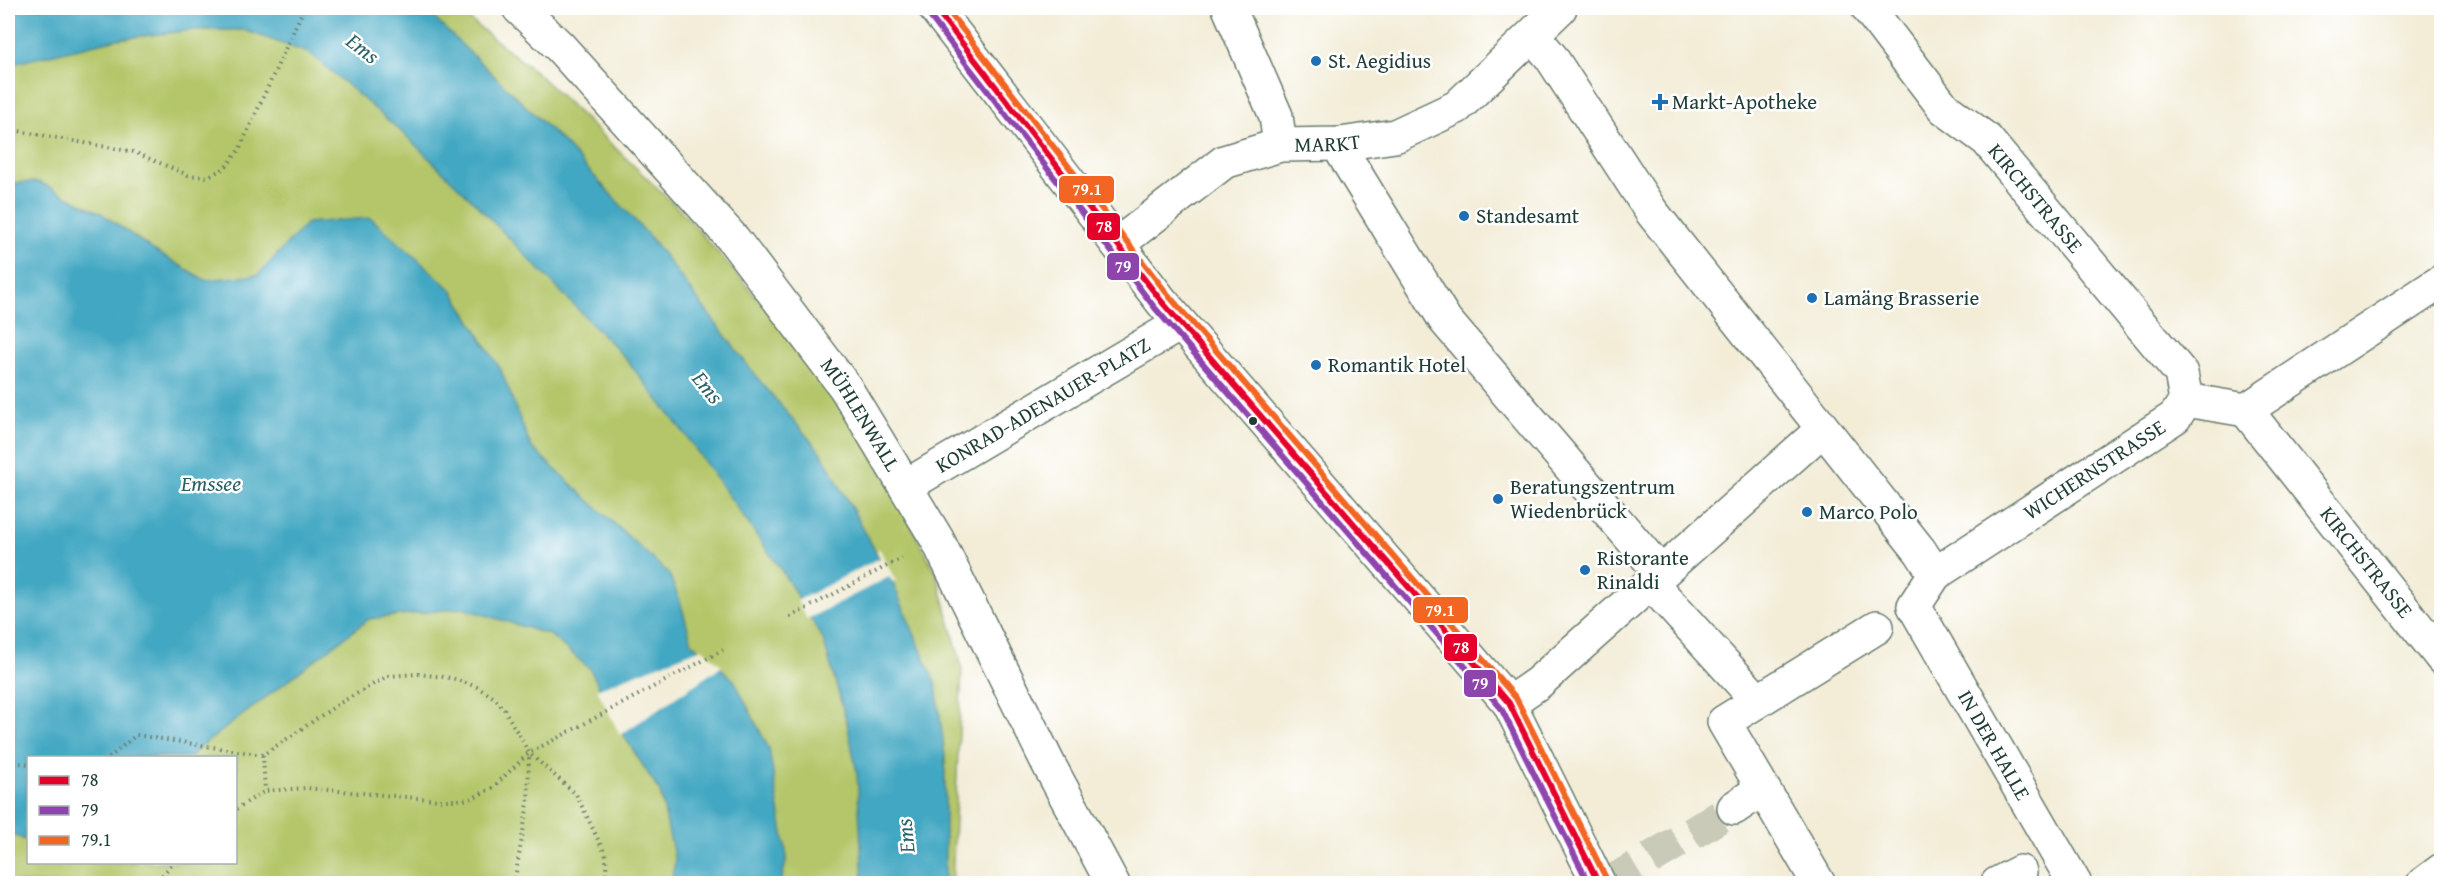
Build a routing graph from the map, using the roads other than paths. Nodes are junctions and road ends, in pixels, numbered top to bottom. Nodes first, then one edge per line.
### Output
1 (519, 8) edge
2 (935, 8) edge
3 (1229, 8) edge
4 (1560, 8) edge
5 (1868, 8) edge
6 (1533, 36) junction
7 (1340, 144) junction
8 (1280, 145) junction
9 (1118, 244) junction
10 (2442, 281) edge
11 (1180, 324) junction
12 (2186, 400) junction
13 (2246, 410) junction
14 (1822, 430) junction
15 (906, 486) junction
16 (1935, 574) junction
17 (1656, 578) junction
18 (1914, 606) joint
19 (1877, 627) dead end
20 (2442, 658) edge
21 (1757, 700) junction
22 (1509, 703) junction
23 (1762, 789) junction
24 (1734, 808) tunnel mouth
25 (2442, 870) edge
26 (1113, 884) edge
27 (1599, 884) edge
28 (1818, 884) edge
29 (2075, 884) edge
30 (2423, 884) edge

1 - 15 street, MÜHLENWALL
2 - 9 street
3 - 8 street
4 - 6 street, MARKT
5 - 12 street, KIRCHSTRASSE
6 - 7 street, MARKT
6 - 14 street
7 - 8 street, MARKT
7 - 17 street
8 - 9 street, MARKT
9 - 11 street
10 - 13 street
11 - 15 street, KONRAD-ADENAUER-PLATZ
11 - 22 street
12 - 13 street
12 - 16 street, WICHERNSTRASSE
13 - 20 street, KIRCHSTRASSE
14 - 16 street
14 - 17 street
15 - 26 street, MÜHLENWALL
16 - 18 street, WICHERNSTRASSE
17 - 21 street
17 - 22 street
18 - 29 street, IN DER HALLE
19 - 21 street
21 - 23 street
22 - 27 street
23 - 24 street
23 - 28 street
25 - 30 street

